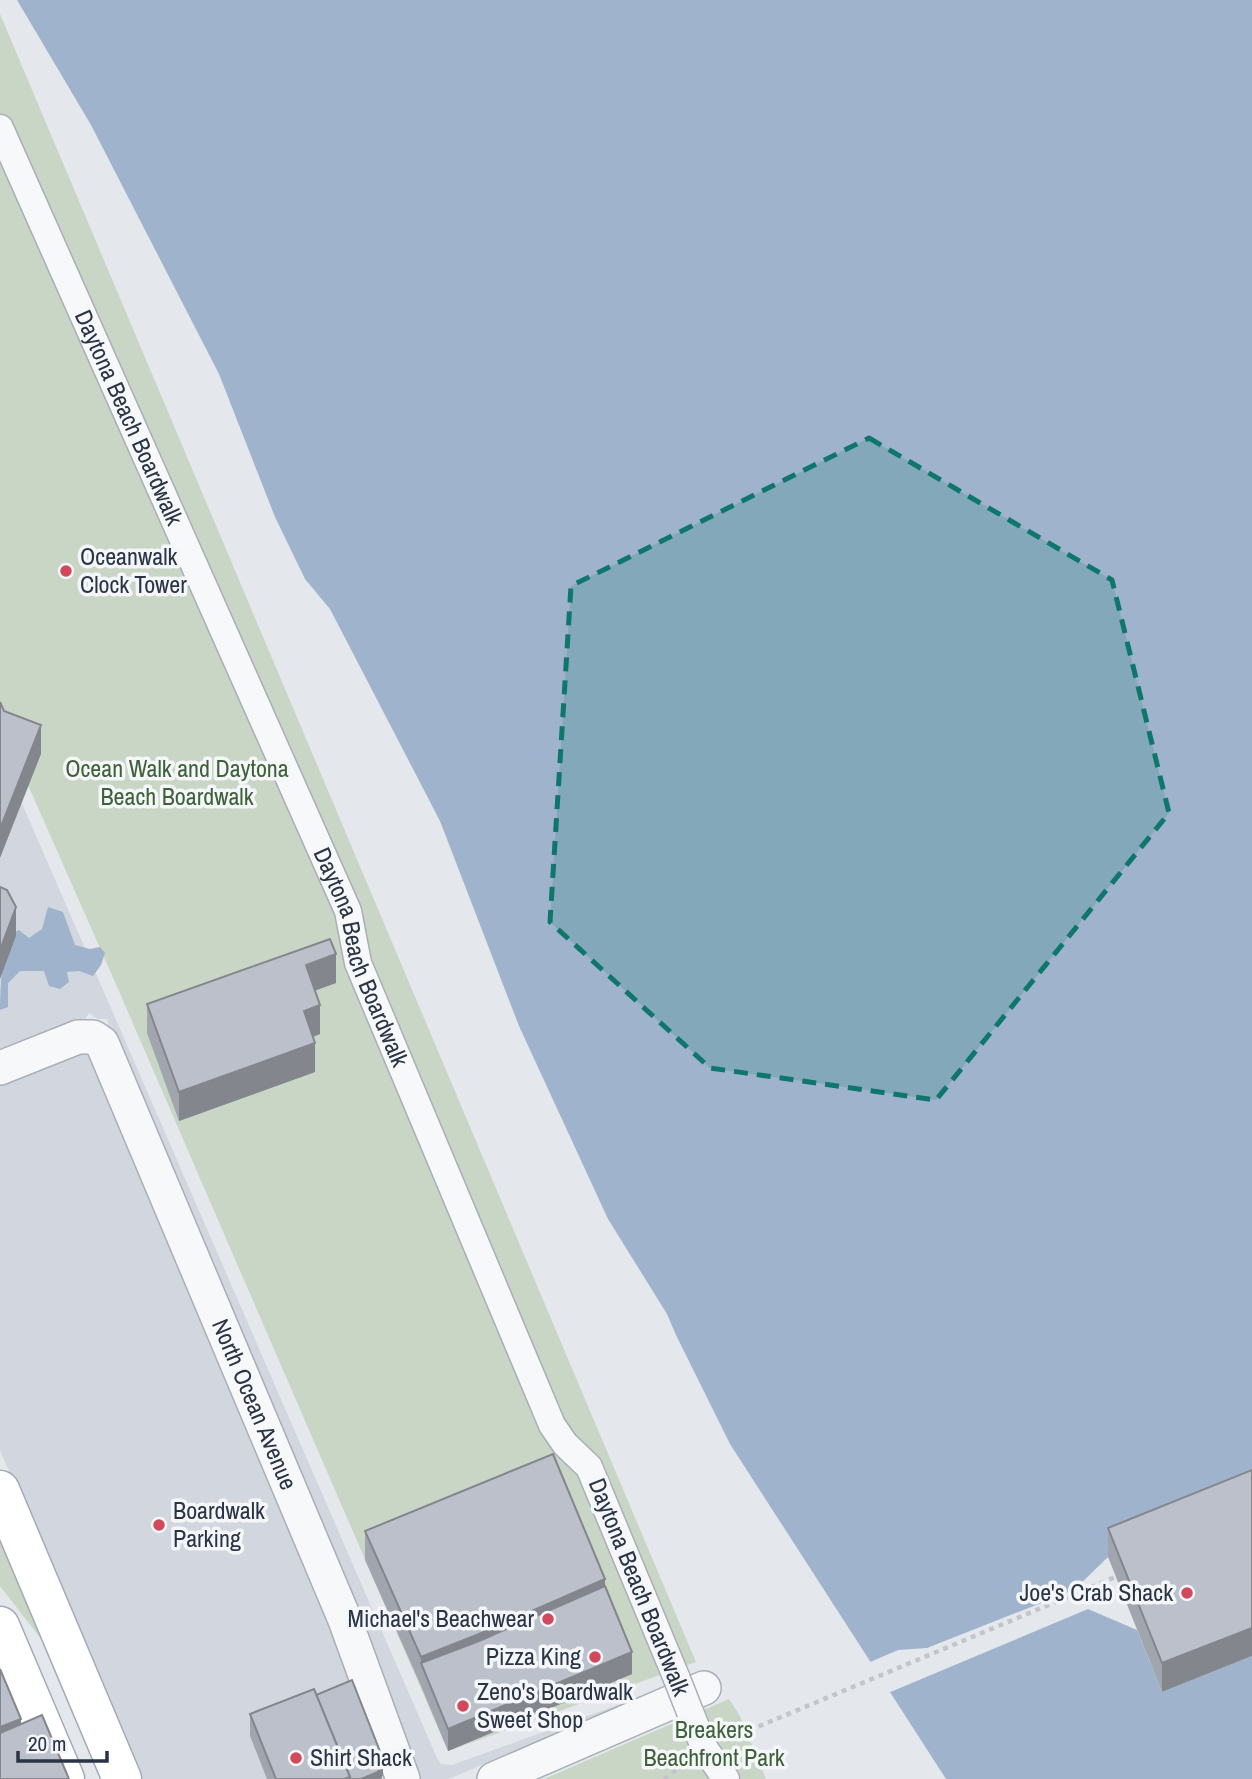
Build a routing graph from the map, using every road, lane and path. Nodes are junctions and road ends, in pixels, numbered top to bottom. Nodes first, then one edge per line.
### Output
1 (0, 128) edge
2 (0, 1068) edge
3 (0, 1490) edge
4 (1128, 1571) edge
5 (0, 1626) edge
6 (690, 1693) junction
7 (705, 1749) junction
8 (65, 1779) edge
9 (122, 1779) edge
10 (403, 1779) edge
11 (494, 1779) edge
12 (726, 1779) edge

1 - 6 street, Daytona Beach Boardwalk
2 - 10 street, North Ocean Avenue
3 - 9 main road
4 - 7 path
5 - 8 main road
6 - 7 street, Daytona Beach Boardwalk
6 - 11 street
7 - 12 street, Daytona Beach Boardwalk

